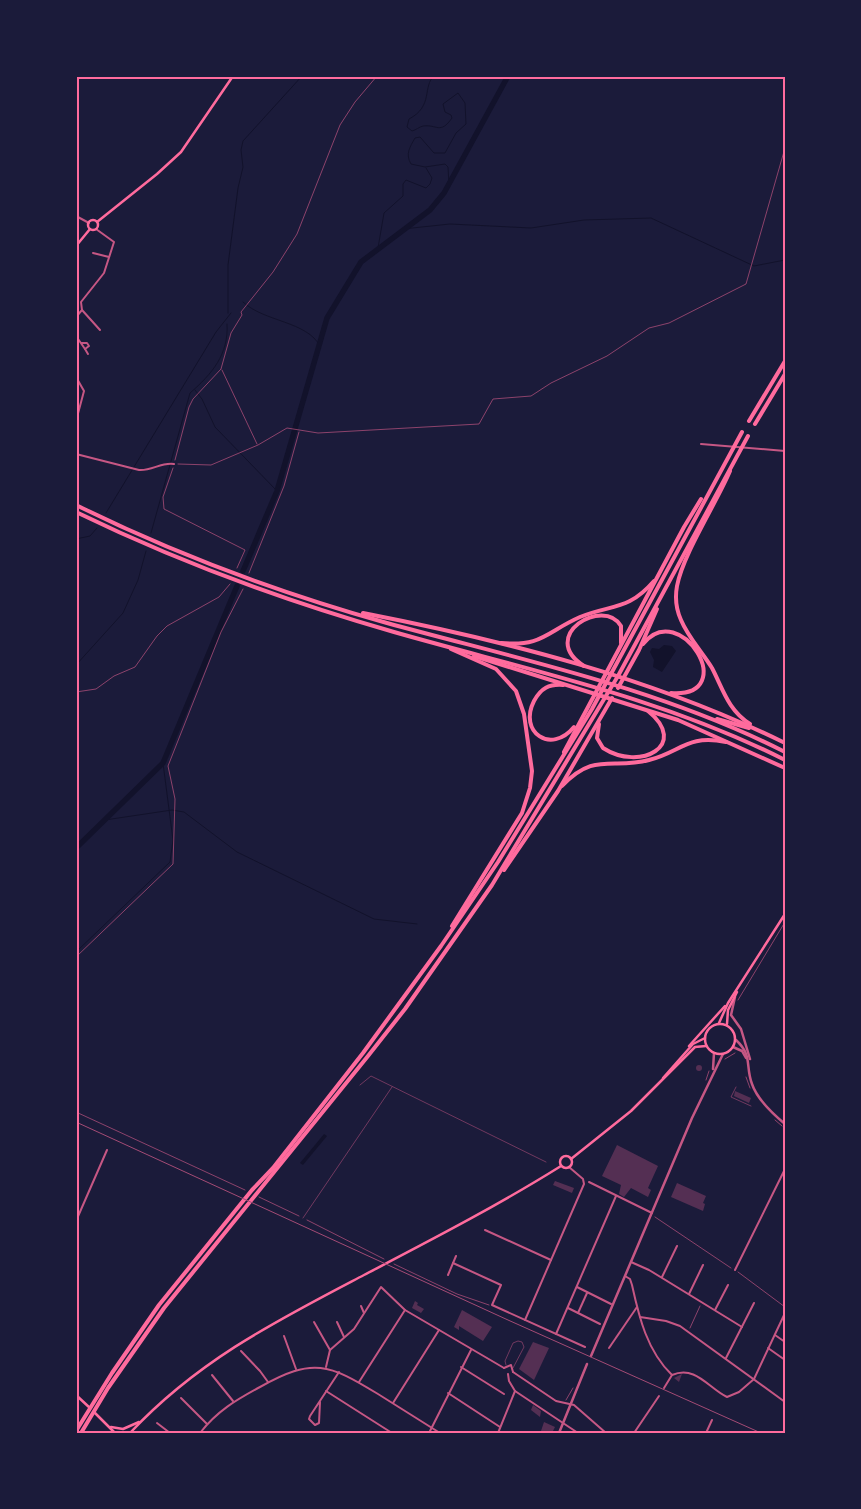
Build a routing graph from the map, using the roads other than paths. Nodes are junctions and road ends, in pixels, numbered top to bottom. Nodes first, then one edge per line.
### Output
1 (233, 76) edge
2 (76, 216) edge
3 (89, 222) junction
4 (97, 222) junction
5 (90, 229) junction
6 (96, 229) junction
7 (76, 246) edge
8 (93, 253) dead end
9 (109, 257) junction
10 (82, 310) junction
11 (76, 317) edge
12 (100, 330) dead end
13 (76, 336) edge
14 (81, 343) junction
15 (85, 349) junction
16 (88, 354) dead end
17 (785, 361) edge
18 (785, 374) edge
19 (76, 377) edge
20 (76, 421) edge
21 (749, 421) dead end
22 (755, 424) dead end
23 (742, 432) dead end
24 (748, 436) dead end
25 (701, 444) dead end
26 (741, 449) junction
27 (785, 451) edge
28 (76, 454) edge
29 (173, 464) road end
30 (715, 479) junction
31 (76, 504) edge
32 (76, 512) edge
33 (657, 577) junction
34 (664, 591) junction
35 (340, 609) junction
36 (490, 642) junction
37 (440, 644) junction
38 (620, 647) junction
39 (452, 649) junction
40 (639, 650) junction
41 (590, 669) junction
42 (569, 685) junction
43 (667, 693) junction
44 (645, 709) junction
45 (601, 717) junction
46 (710, 718) junction
47 (578, 722) junction
48 (765, 733) junction
49 (785, 743) edge
50 (736, 744) junction
51 (785, 752) edge
52 (785, 760) edge
53 (785, 768) edge
54 (554, 772) junction
55 (558, 791) junction
56 (492, 885) junction
57 (785, 914) edge
58 (441, 946) junction
59 (737, 990) junction
60 (736, 995) junction
61 (728, 1003) junction
62 (719, 1023) junction
63 (728, 1025) junction
64 (705, 1038) junction
65 (736, 1040) junction
66 (706, 1046) junction
67 (733, 1047) junction
68 (688, 1050) junction
69 (714, 1053) junction
70 (723, 1054) junction
71 (749, 1067) junction
72 (713, 1070) junction
73 (360, 1085) dead end
74 (392, 1086) junction
75 (657, 1086) junction
76 (736, 1087) dead end
77 (752, 1106) dead end
78 (785, 1124) edge
79 (107, 1150) dead end
80 (571, 1159) junction
81 (546, 1162) dead end
82 (561, 1166) junction
83 (569, 1168) junction
84 (785, 1169) edge
85 (589, 1182) dead end
86 (616, 1196) junction
87 (652, 1213) junction
88 (304, 1218) road end
89 (76, 1221) edge
90 (485, 1230) dead end
91 (677, 1246) dead end
92 (456, 1256) dead end
93 (551, 1260) junction
94 (631, 1262) junction
95 (453, 1263) junction
96 (703, 1265) dead end
97 (735, 1270) road end
98 (448, 1275) dead end
99 (625, 1276) junction
100 (662, 1278) junction
101 (728, 1285) dead end
102 (577, 1287) junction
103 (588, 1292) junction
104 (689, 1294) junction
105 (754, 1303) dead end
106 (611, 1304) dead end
107 (361, 1306) dead end
108 (637, 1307) junction
109 (568, 1308) junction
110 (405, 1310) junction
111 (715, 1310) junction
112 (364, 1313) junction
113 (578, 1313) junction
114 (785, 1313) edge
115 (640, 1317) junction
116 (525, 1320) junction
117 (314, 1322) dead end
118 (336, 1322) dead end
119 (600, 1324) dead end
120 (742, 1327) junction
121 (439, 1330) junction
122 (556, 1334) junction
123 (775, 1335) junction
124 (284, 1336) dead end
125 (344, 1337) junction
126 (785, 1342) edge
127 (585, 1347) dead end
128 (609, 1348) dead end
129 (768, 1348) junction
130 (330, 1350) junction
131 (471, 1350) junction
132 (241, 1351) dead end
133 (591, 1356) dead end
134 (726, 1358) junction
135 (785, 1360) edge
136 (587, 1364) dead end
137 (505, 1366) junction
138 (461, 1367) junction
139 (326, 1368) junction
140 (513, 1368) junction
141 (296, 1369) junction
142 (339, 1372) junction
143 (513, 1372) junction
144 (508, 1374) junction
145 (212, 1375) dead end
146 (672, 1375) junction
147 (754, 1379) junction
148 (268, 1382) junction
149 (359, 1382) junction
150 (664, 1388) dead end
151 (326, 1391) junction
152 (515, 1391) junction
153 (448, 1393) junction
154 (504, 1394) dead end
155 (76, 1395) edge
156 (659, 1396) dead end
157 (181, 1398) dead end
158 (233, 1401) junction
159 (320, 1402) junction
160 (785, 1402) edge
161 (393, 1403) junction
162 (570, 1404) junction
163 (712, 1420) dead end
164 (140, 1422) junction
165 (563, 1422) junction
166 (157, 1423) dead end
167 (207, 1424) junction
168 (109, 1426) junction
169 (500, 1427) junction
170 (432, 1428) junction
171 (76, 1431) edge
172 (81, 1433) edge
173 (115, 1433) edge
174 (130, 1433) edge
175 (170, 1433) edge
176 (200, 1433) edge
177 (391, 1433) edge
178 (429, 1433) edge
179 (440, 1433) edge
180 (498, 1433) edge
181 (559, 1433) edge
182 (578, 1433) edge
183 (606, 1433) edge
184 (634, 1433) edge
185 (706, 1433) edge

1 - 4 main road
2 - 3 street
3 - 4 main road
3 - 5 main road
4 - 6 main road
5 - 6 main road
5 - 7 main road
6 - 9 street
8 - 9 street
9 - 10 street
10 - 11 street
10 - 12 street
13 - 14 street
14 - 15 street
14 - 15 street
15 - 16 street
17 - 21 highway
18 - 22 highway
19 - 20 street
23 - 30 highway
24 - 26 highway
25 - 27 street
26 - 34 highway
26 - 48 highway
28 - 29 street
30 - 33 highway
30 - 54 highway
31 - 35 highway
32 - 37 highway
33 - 36 highway
33 - 38 highway
34 - 40 highway
34 - 56 highway
35 - 36 highway
35 - 46 highway
36 - 41 highway
37 - 39 highway
37 - 52 highway
38 - 41 highway
38 - 47 highway
39 - 42 highway
39 - 58 highway
40 - 43 highway
40 - 45 highway
41 - 43 highway
42 - 44 highway
42 - 47 highway
43 - 48 highway
44 - 45 highway
44 - 50 highway
45 - 55 highway
46 - 48 highway
46 - 51 highway
47 - 54 highway
48 - 49 highway
50 - 53 highway
50 - 55 highway
54 - 58 highway
55 - 56 highway
56 - 172 highway
57 - 59 main road
58 - 171 highway
59 - 60 main road
59 - 61 main road
60 - 63 main road
60 - 71 street
61 - 62 main road
61 - 68 main road
62 - 63 main road
62 - 64 main road
63 - 65 main road
64 - 66 main road
64 - 68 main road
65 - 67 main road
65 - 71 street
66 - 69 main road
66 - 75 main road
67 - 70 main road
67 - 71 street
68 - 75 main road
69 - 70 main road
69 - 72 street
70 - 72 street
71 - 78 street
72 - 87 street
73 - 74 lane
74 - 81 lane
74 - 88 lane
75 - 80 main road
76 - 77 lane
79 - 89 street
80 - 82 main road
80 - 83 main road
82 - 83 main road
82 - 164 main road
83 - 93 street
84 - 97 street
85 - 86 street
86 - 87 street
86 - 102 street
87 - 94 street
90 - 93 street
91 - 100 street
92 - 95 street
93 - 116 street
94 - 99 street
94 - 100 street
95 - 98 street
95 - 116 street
96 - 104 street
99 - 108 street
99 - 133 street
100 - 104 street
101 - 111 street
102 - 103 street
102 - 109 street
103 - 106 street
103 - 113 street
104 - 111 street
105 - 120 street
107 - 112 street
108 - 115 street
108 - 128 street
109 - 113 street
109 - 122 street
110 - 112 street
110 - 121 street
110 - 149 street
111 - 120 street
112 - 125 street
113 - 119 street
114 - 123 street
115 - 134 street
115 - 146 street
116 - 122 street
117 - 130 street
118 - 125 street
120 - 134 street
121 - 131 street
121 - 161 street
122 - 127 street
123 - 126 street
123 - 129 street
124 - 141 street
125 - 130 street
129 - 135 street
129 - 147 street
130 - 139 street
131 - 137 street
131 - 138 street
132 - 148 street
134 - 147 street
136 - 162 street
137 - 140 street
137 - 140 lane
137 - 144 street
138 - 153 street
138 - 154 street
139 - 141 street
139 - 142 street
140 - 143 street
141 - 148 street
142 - 149 street
142 - 151 street
143 - 144 street
143 - 162 street
144 - 152 street
145 - 158 street
146 - 147 street
146 - 150 street
147 - 160 street
148 - 158 street
149 - 161 street
151 - 159 street
151 - 177 street
152 - 165 street
152 - 169 street
153 - 169 street
153 - 170 street
155 - 168 main road
156 - 184 street
157 - 167 street
158 - 167 street
159 - 159 street
161 - 170 street
162 - 165 street
162 - 183 street
163 - 185 street
164 - 168 main road
164 - 174 main road
165 - 181 street
165 - 182 street
166 - 175 street
167 - 176 street
168 - 173 main road
169 - 180 street
170 - 178 street
170 - 179 street

